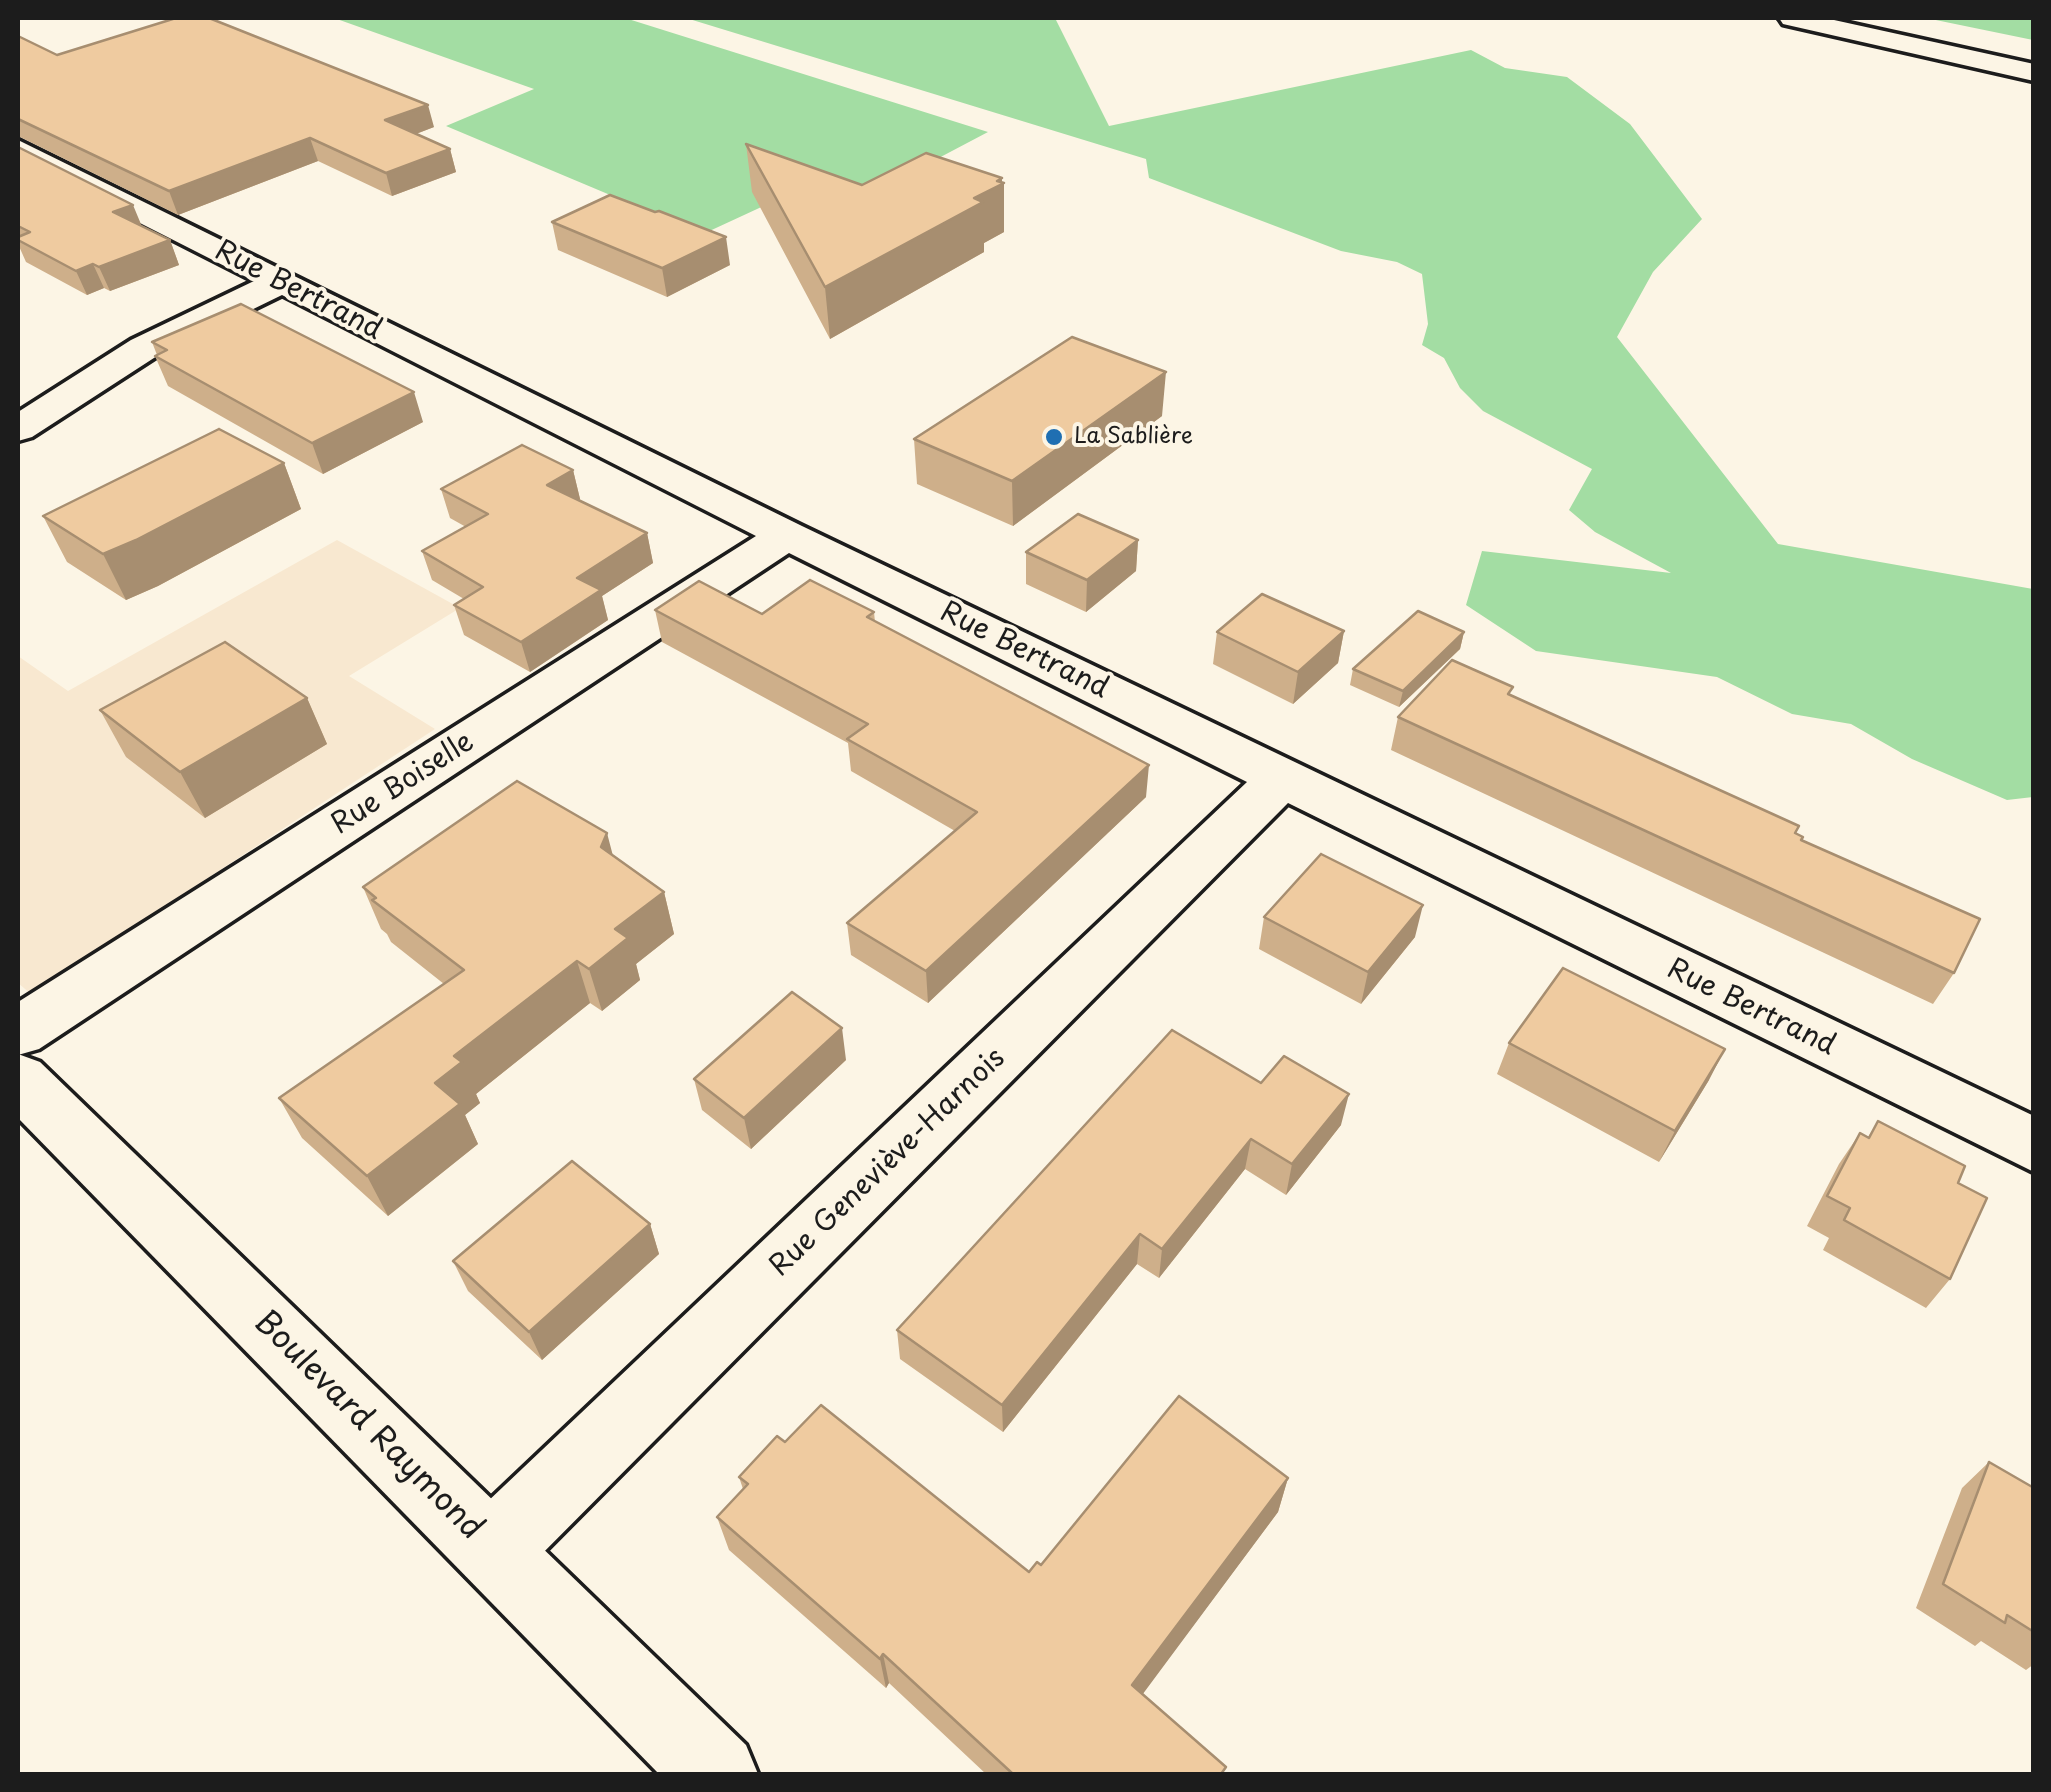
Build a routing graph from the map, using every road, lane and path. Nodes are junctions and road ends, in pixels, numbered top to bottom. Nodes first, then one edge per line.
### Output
1 (1792, 18) edge
2 (2034, 73) edge
3 (18, 150) edge
4 (280, 282) junction
5 (18, 429) edge
6 (787, 535) junction
7 (1283, 777) junction
8 (18, 1032) edge
9 (18, 1079) edge
10 (2034, 1146) edge
11 (493, 1549) junction
12 (717, 1774) edge

1 - 2 street
3 - 4 street, Rue Bertrand
4 - 5 street
4 - 6 street, Rue Bertrand
6 - 7 street, Rue Bertrand
6 - 8 street, Rue Boiselle
7 - 10 street, Rue Bertrand
7 - 11 street, Rue Geneviève-Harnois
9 - 11 street, Boulevard Raymond
11 - 12 street, Boulevard Raymond

